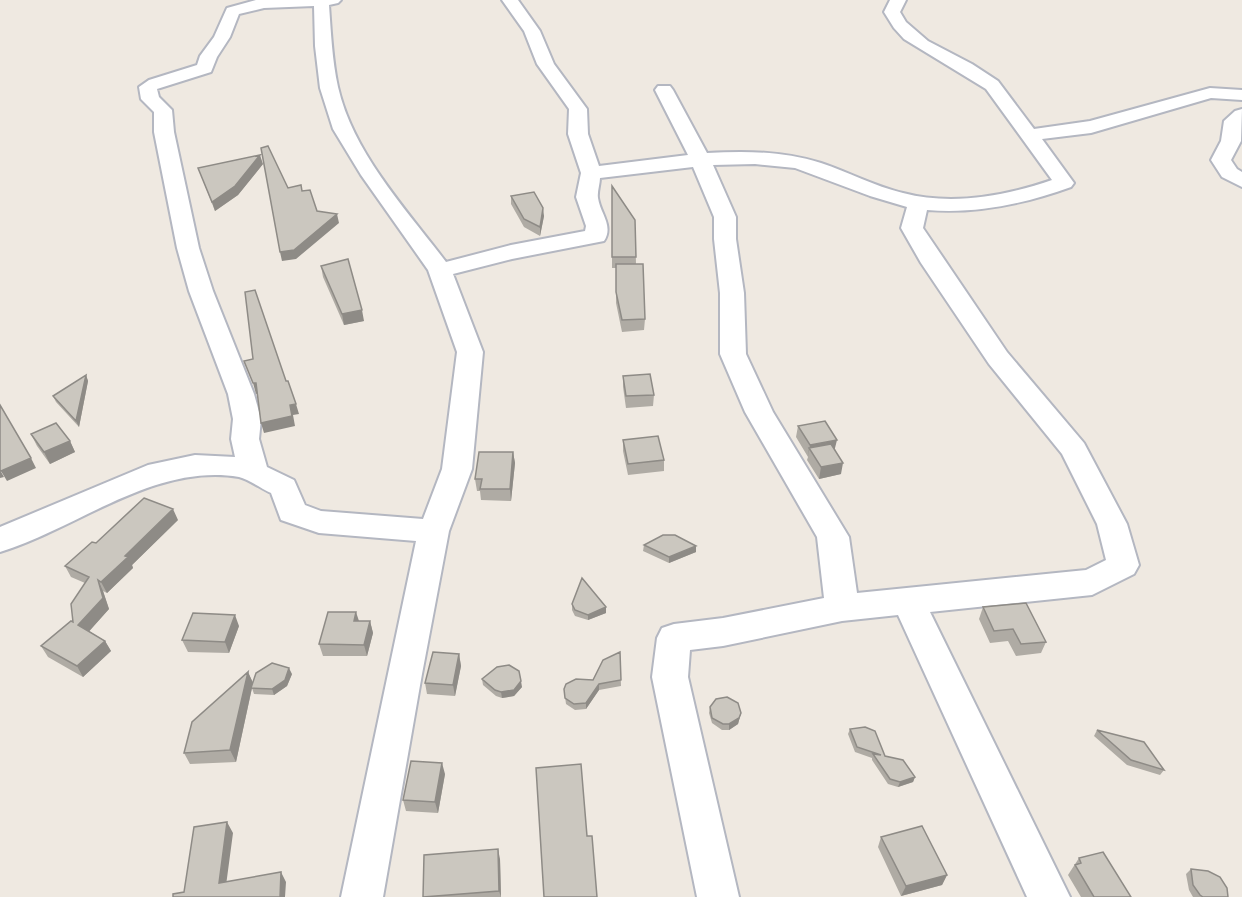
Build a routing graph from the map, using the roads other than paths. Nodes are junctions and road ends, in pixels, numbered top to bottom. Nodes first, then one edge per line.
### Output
1 (510, 0) edge
2 (898, 0) edge
3 (325, 1) edge
4 (664, 90) dead end
5 (1242, 95) edge
6 (1242, 115) edge
7 (1029, 135) junction
8 (701, 161) junction
9 (591, 173) junction
10 (1242, 181) edge
11 (918, 205) junction
12 (440, 270) junction
13 (253, 468) junction
14 (434, 531) junction
15 (0, 540) edge
16 (908, 601) junction
17 (842, 608) junction
18 (362, 897) edge
19 (718, 897) edge
20 (1049, 897) edge

1 - 9 street
2 - 7 street
3 - 12 street
3 - 13 street
4 - 8 street
5 - 7 street
6 - 10 street
7 - 11 street
8 - 9 street
8 - 11 street
8 - 17 street
9 - 12 street
11 - 16 street
12 - 14 street
13 - 14 street
13 - 15 street
14 - 18 street
16 - 17 street
16 - 20 street
17 - 19 street

